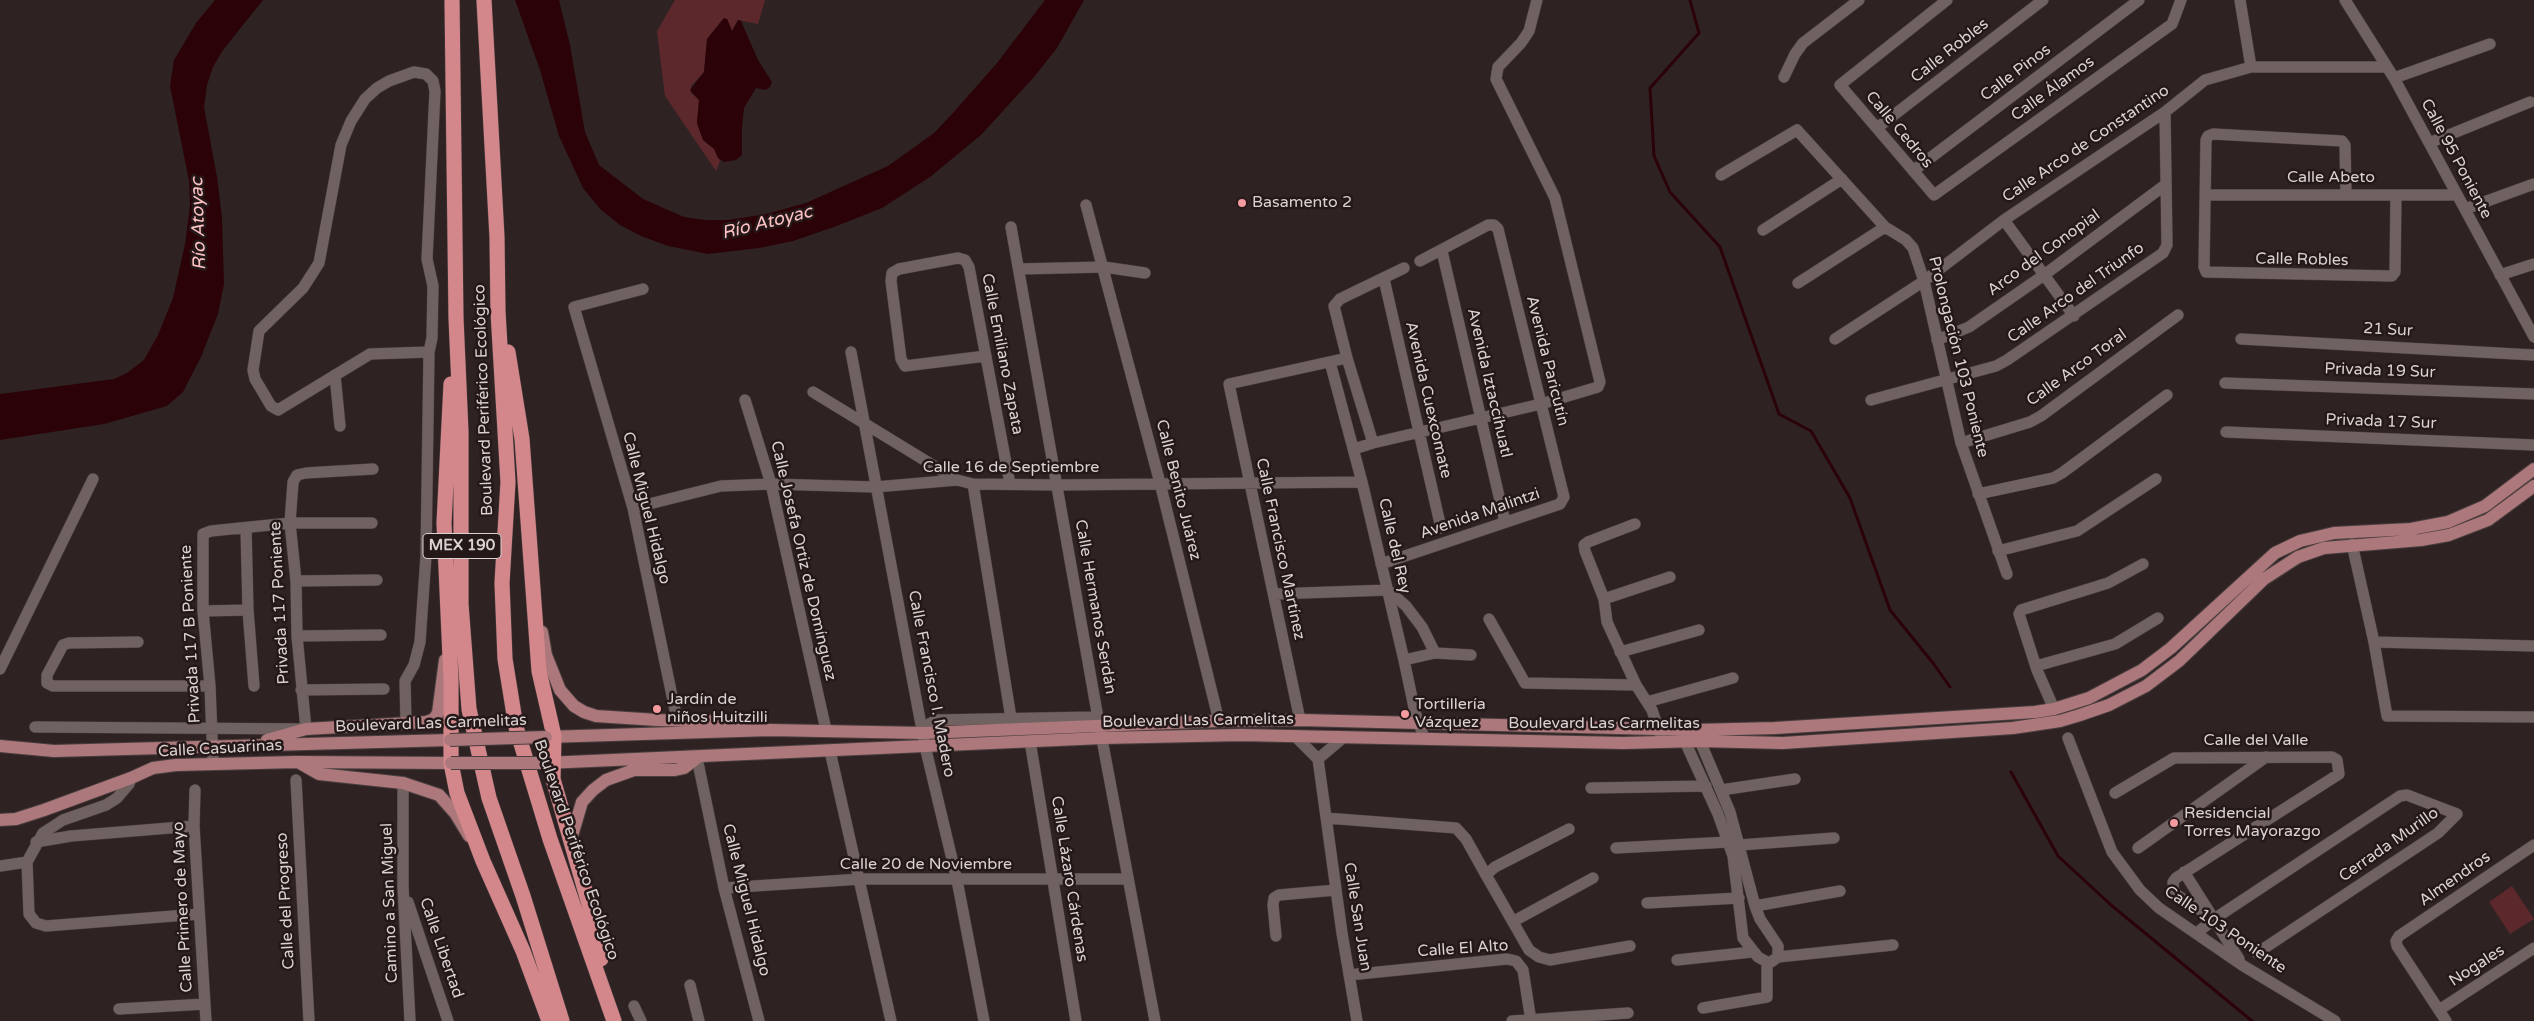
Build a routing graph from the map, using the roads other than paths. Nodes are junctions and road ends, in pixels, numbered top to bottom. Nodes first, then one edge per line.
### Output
1 (452, 0) edge
2 (484, 0) edge
3 (1537, 0) edge
4 (1859, 0) edge
5 (1947, 0) edge
6 (2043, 0) edge
7 (2139, 0) edge
8 (2181, 0) edge
9 (2240, 0) edge
10 (2345, 0) edge
11 (2490, 44) dead end
12 (2251, 67) junction
13 (2387, 67) junction
14 (1784, 77) dead end
15 (2394, 78) junction
16 (2530, 102) dead end
17 (2165, 112) junction
18 (1877, 128) junction
19 (2429, 143) junction
20 (1913, 171) junction
21 (1721, 175) dead end
22 (1842, 179) junction
23 (2534, 184) edge
24 (2166, 186) junction
25 (2346, 194) junction
26 (1934, 195) joint
27 (2206, 195) junction
28 (2396, 195) junction
29 (2457, 195) junction
30 (1086, 205) dead end
31 (2465, 209) junction
32 (2004, 220) junction
33 (1011, 227) dead end
34 (1885, 227) junction
35 (1763, 230) dead end
36 (1442, 250) junction
37 (1420, 261) dead end
38 (2534, 264) edge
39 (1104, 267) junction
40 (1404, 268) dead end
41 (1019, 269) junction
42 (1145, 273) dead end
43 (2044, 275) junction
44 (2500, 276) junction
45 (1384, 280) junction
46 (1924, 281) junction
47 (1798, 283) dead end
48 (642, 289) dead end
49 (498, 312) junction
50 (2178, 315) dead end
51 (2074, 316) junction
52 (456, 318) junction
53 (2534, 336) edge
54 (1835, 339) dead end
55 (2241, 339) dead end
56 (1937, 340) junction
57 (428, 352) junction
58 (851, 352) dead end
59 (2534, 355) edge
60 (986, 356) junction
61 (1347, 358) junction
62 (1330, 362) junction
63 (335, 375) junction
64 (1946, 379) junction
65 (2224, 382) dead end
66 (813, 392) dead end
67 (2534, 394) edge
68 (2167, 395) dead end
69 (745, 400) dead end
70 (1871, 400) dead end
71 (1541, 404) junction
72 (1480, 418) junction
73 (864, 423) junction
74 (340, 426) dead end
75 (1419, 432) junction
76 (2226, 432) dead end
77 (1373, 443) junction
78 (1961, 443) junction
79 (2534, 445) edge
80 (1354, 450) junction
81 (373, 469) dead end
82 (2534, 469) edge
83 (93, 479) dead end
84 (2156, 479) dead end
85 (957, 480) junction
86 (1362, 482) junction
87 (1160, 483) junction
88 (771, 484) junction
89 (973, 484) junction
90 (1010, 484) junction
91 (1249, 484) junction
92 (1057, 485) junction
93 (2534, 486) edge
94 (875, 487) junction
95 (1978, 494) junction
96 (1560, 504) joint
97 (633, 508) junction
98 (1505, 522) junction
99 (290, 523) junction
100 (372, 523) dead end
101 (1635, 524) dead end
102 (246, 528) junction
103 (1441, 528) dead end
104 (2322, 542) junction
105 (2352, 544) junction
106 (1998, 551) junction
107 (1381, 564) junction
108 (2143, 564) dead end
109 (530, 568) junction
110 (2007, 574) dead end
111 (1670, 577) dead end
112 (377, 580) dead end
113 (296, 581) junction
114 (1388, 590) junction
115 (1274, 594) junction
116 (1604, 600) junction
117 (248, 610) junction
118 (203, 611) junction
119 (2158, 618) dead end
120 (1489, 619) dead end
121 (1699, 630) dead end
122 (381, 635) dead end
123 (297, 636) junction
124 (448, 640) junction
125 (138, 642) dead end
126 (2374, 642) junction
127 (2534, 646) edge
128 (1620, 652) junction
129 (1435, 653) junction
130 (1470, 655) dead end
131 (1404, 660) junction
132 (2036, 666) junction
133 (0, 669) edge
134 (1733, 678) dead end
135 (1636, 685) junction
136 (210, 686) junction
137 (254, 686) dead end
138 (384, 688) dead end
139 (301, 690) junction
140 (1647, 702) junction
141 (2054, 709) junction
142 (2534, 717) edge
143 (1011, 718) junction
144 (677, 720) junction
145 (1300, 720) junction
146 (1220, 721) junction
147 (406, 722) junction
148 (1419, 724) junction
149 (35, 727) dead end
150 (212, 728) junction
151 (1659, 729) junction
152 (306, 730) junction
153 (770, 730) junction
154 (826, 730) junction
155 (1101, 732) junction
156 (1697, 735) junction
157 (550, 736) junction
158 (1295, 736) junction
159 (1682, 736) junction
160 (1344, 737) junction
161 (1424, 738) junction
162 (2068, 738) dead end
163 (924, 739) junction
164 (450, 740) junction
165 (1030, 741) junction
166 (1663, 742) junction
167 (249, 745) junction
168 (0, 746) edge
169 (212, 746) junction
170 (830, 751) junction
171 (2266, 757) junction
172 (697, 758) junction
173 (1318, 759) junction
174 (213, 762) junction
175 (298, 762) junction
176 (451, 763) junction
177 (550, 763) junction
178 (131, 778) junction
179 (1795, 779) dead end
180 (296, 780) dead end
181 (404, 783) junction
182 (1706, 786) junction
183 (1591, 788) dead end
184 (195, 790) dead end
185 (1721, 790) junction
186 (2114, 793) dead end
187 (1326, 818) junction
188 (0, 820) edge
189 (194, 826) junction
190 (1569, 829) dead end
191 (1834, 838) dead end
192 (571, 839) junction
193 (36, 842) junction
194 (1728, 842) junction
195 (1740, 845) junction
196 (2534, 845) edge
197 (1616, 848) dead end
198 (2138, 848) dead end
199 (484, 861) junction
200 (27, 862) junction
201 (0, 866) edge
202 (2184, 872) junction
203 (1486, 875) junction
204 (1593, 878) dead end
205 (861, 879) junction
206 (1128, 879) junction
207 (956, 880) junction
208 (1052, 881) junction
209 (402, 886) junction
210 (724, 888) junction
211 (1336, 890) junction
212 (1840, 891) dead end
213 (1739, 898) junction
214 (1647, 903) dead end
215 (1755, 906) junction
216 (199, 914) junction
217 (2214, 919) junction
218 (1514, 921) junction
219 (2197, 932) junction
220 (1276, 936) dead end
221 (1893, 945) dead end
222 (1630, 946) dead end
223 (2534, 948) edge
224 (1752, 952) junction
225 (2257, 953) dead end
226 (1778, 957) junction
227 (1677, 960) dead end
228 (1767, 962) junction
229 (2242, 965) junction
230 (1349, 975) junction
231 (690, 985) dead end
232 (205, 1004) junction
233 (610, 1004) junction
234 (634, 1006) dead end
235 (1703, 1008) dead end
236 (118, 1009) dead end
237 (2439, 1010) junction
238 (1628, 1013) dead end
239 (1531, 1020) edge
240 (206, 1021) edge
241 (309, 1021) edge
242 (410, 1021) edge
243 (448, 1021) edge
244 (549, 1021) edge
245 (562, 1021) edge
246 (614, 1021) edge
247 (641, 1021) edge
248 (699, 1021) edge
249 (759, 1021) edge
250 (891, 1021) edge
251 (984, 1021) edge
252 (1076, 1021) edge
253 (1155, 1021) edge
254 (1357, 1021) edge
255 (1512, 1021) edge
256 (2335, 1021) edge
257 (2446, 1021) edge

1 - 52 highway, Boulevard Periférico Ecológico / MEX 190
2 - 49 highway, Boulevard Periférico Ecológico / MEX 190
3 - 71 street
4 - 14 street
5 - 18 street, Calle Cedros
6 - 18 street, Calle Robles
7 - 20 street, Calle Pinos
8 - 26 street, Calle Álamos
9 - 12 street
10 - 13 street, Calle 95 Poniente
11 - 15 street
12 - 13 street, Calle Arco de Constantino
12 - 17 street, Calle Arco de Constantino
13 - 15 street, Calle 95 Poniente
15 - 19 street, Calle 95 Poniente
16 - 19 street
17 - 24 street, Calle Arco del Triunfo
17 - 32 street, Calle Arco de Constantino
18 - 20 street, Calle Cedros
19 - 29 street, Calle 95 Poniente
20 - 26 street, Calle Cedros
21 - 22 street, Prolongación 103 Poniente
22 - 34 street, Prolongación 103 Poniente
22 - 35 street
23 - 31 street
24 - 43 street, Arco del Conopial
24 - 51 street, Calle Arco del Triunfo
25 - 27 street, Calle Abeto
25 - 27 street
25 - 28 street, Calle Abeto
27 - 28 street, Calle Robles
28 - 29 street, Calle Abeto
29 - 31 street, Calle 95 Poniente
30 - 39 street, Calle Benito Juárez
31 - 44 street, Calle 95 Poniente
32 - 43 street
32 - 46 street, Calle Arco de Constantino
33 - 41 street, Calle Hermanos Serdán
34 - 46 street, Prolongación 103 Poniente
34 - 47 street
36 - 37 street
36 - 71 street, Avenida Paricutín
36 - 72 street, Avenida Iztaccíhuatl
38 - 44 street
39 - 41 street
39 - 42 street
39 - 87 street, Calle Benito Juárez
40 - 45 street
41 - 92 street, Calle Hermanos Serdán
43 - 51 street
43 - 56 street, Arco del Conopial
44 - 53 street, Calle 95 Poniente
45 - 61 street
45 - 75 street, Avenida Cuexcomate
46 - 54 street, Calle Arco de Constantino
46 - 56 street, Prolongación 103 Poniente
48 - 97 street, Calle Miguel Hidalgo
49 - 109 highway
49 - 233 highway, Boulevard Periférico Ecológico / MEX 190
50 - 78 street, Calle Arco Toral
51 - 64 street, Calle Arco del Triunfo
52 - 124 highway
52 - 245 highway, Boulevard Periférico Ecológico / MEX 190
55 - 59 street, 21 Sur
56 - 64 street, Prolongación 103 Poniente
57 - 63 street
57 - 63 street
57 - 147 street
58 - 73 street, Calle Francisco I. Madero
60 - 60 street, Calle Emiliano Zapata
60 - 90 street, Calle Emiliano Zapata
61 - 62 street
61 - 77 street
62 - 80 street, Calle del Rey
62 - 91 street, Calle Francisco Martínez
63 - 74 street
64 - 70 street, Calle Arco del Triunfo
64 - 78 street, Prolongación 103 Poniente
65 - 67 street, Privada 19 Sur
66 - 73 street
68 - 95 street
69 - 88 street, Calle Josefa Ortiz de Domínguez
71 - 72 street
71 - 96 street, Avenida Paricutín
72 - 75 street
72 - 98 street, Avenida Iztaccíhuatl
73 - 85 street
73 - 94 street, Calle Francisco I. Madero
75 - 77 street
75 - 103 street, Avenida Cuexcomate
76 - 79 street, Privada 17 Sur
77 - 80 street
78 - 95 street, Prolongación 103 Poniente
80 - 86 street, Calle del Rey
81 - 99 street, Privada 117 Poniente
82 - 104 main road, Boulevard Las Carmelitas
83 - 133 street
84 - 106 street
85 - 89 street, Calle 16 de Septiembre
85 - 94 street, Calle 16 de Septiembre
86 - 91 street, Calle 16 de Septiembre
86 - 107 street, Calle del Rey
87 - 91 street, Calle 16 de Septiembre
87 - 92 street, Calle 16 de Septiembre
87 - 146 street, Calle Benito Juárez
88 - 94 street, Calle 16 de Septiembre
88 - 97 street, Calle 16 de Septiembre
88 - 154 street, Calle Josefa Ortiz de Domínguez
89 - 90 street, Calle 16 de Septiembre
89 - 143 street
90 - 92 street, Calle 16 de Septiembre
91 - 115 street, Calle Francisco Martínez
92 - 155 street, Calle Hermanos Serdán
93 - 105 main road, Boulevard Las Carmelitas
94 - 163 street, Calle Francisco I. Madero
95 - 106 street, Prolongación 103 Poniente
96 - 98 street, Avenida Malintzi
97 - 144 street, Calle Miguel Hidalgo
98 - 107 street, Avenida Malintzi
99 - 100 street
99 - 102 street
99 - 113 street, Privada 117 Poniente
101 - 116 street
102 - 117 street
102 - 118 street, Privada 117 B Poniente
104 - 105 main road, Boulevard Las Carmelitas
104 - 141 main road, Boulevard Las Carmelitas
104 - 156 main road, Boulevard Las Carmelitas
105 - 126 street
106 - 110 street, Prolongación 103 Poniente
107 - 114 street, Calle del Rey
108 - 132 street
109 - 144 main road
109 - 157 highway
111 - 116 street
112 - 113 street
113 - 123 street, Privada 117 Poniente
114 - 115 street
114 - 129 street
114 - 131 street, Calle del Rey
115 - 145 street, Calle Francisco Martínez
116 - 128 street
117 - 118 street
117 - 137 street
118 - 136 street, Privada 117 B Poniente
119 - 132 street
120 - 135 street
121 - 128 street
122 - 123 street
123 - 139 street, Privada 117 Poniente
124 - 147 main road
124 - 164 highway
125 - 136 street
126 - 127 street
126 - 142 street
128 - 135 street
129 - 130 street
129 - 131 street
131 - 148 street, Calle del Rey
132 - 141 street
134 - 140 street
135 - 140 street
136 - 150 street, Privada 117 B Poniente
138 - 139 street
139 - 152 street, Privada 117 Poniente
140 - 151 street
141 - 156 main road, Boulevard Las Carmelitas
143 - 155 street, Boulevard Las Carmelitas
143 - 163 street, Boulevard Las Carmelitas
144 - 153 main road
145 - 146 main road, Boulevard Las Carmelitas
145 - 148 main road, Boulevard Las Carmelitas
146 - 155 main road, Boulevard Las Carmelitas
147 - 152 main road
148 - 151 main road, Boulevard Las Carmelitas
148 - 161 street, Calle del Rey
149 - 150 street
150 - 152 street
150 - 169 street, Privada 117 B Poniente
151 - 159 main road, Boulevard Las Carmelitas
151 - 166 street
152 - 167 main road
153 - 154 main road, Boulevard Las Carmelitas
153 - 157 main road, Boulevard Las Carmelitas
154 - 163 main road, Boulevard Las Carmelitas
155 - 158 main road, Boulevard Las Carmelitas
155 - 163 main road, Boulevard Las Carmelitas
155 - 165 main road, Boulevard Las Carmelitas
155 - 206 street, Calle Hermanos Serdán
156 - 159 main road, Boulevard Las Carmelitas
156 - 185 street
157 - 164 main road, Boulevard Las Carmelitas, bridge
157 - 177 highway
158 - 160 main road, Boulevard Las Carmelitas
158 - 173 street
159 - 166 main road, Boulevard Las Carmelitas
159 - 182 street
160 - 161 main road, Boulevard Las Carmelitas
160 - 173 street
161 - 166 main road, Boulevard Las Carmelitas
162 - 219 street, Calle 103 Poniente
163 - 165 main road, Boulevard Las Carmelitas
163 - 170 main road, Boulevard Las Carmelitas
163 - 207 street, Calle Francisco I. Madero
164 - 167 main road, Boulevard Las Carmelitas
164 - 176 highway
165 - 208 street, Calle Lázaro Cárdenas
167 - 169 main road, Boulevard Las Carmelitas
168 - 169 main road, Boulevard Las Carmelitas
169 - 174 street, Privada 117 B Poniente
170 - 172 main road, Boulevard Las Carmelitas
170 - 205 street
171 - 186 street, Calle del Valle
171 - 198 street
171 - 202 street, Calle del Valle
172 - 177 main road, Boulevard Las Carmelitas
172 - 192 main road
172 - 210 street, Calle Miguel Hidalgo
173 - 187 street, Calle San Juan
174 - 175 main road, Calle Casuarinas
174 - 178 main road, Calle Casuarinas
175 - 176 main road, Calle Casuarinas
175 - 181 main road
176 - 177 main road, Boulevard Las Carmelitas, bridge
176 - 199 highway
177 - 192 highway
178 - 188 main road, Calle Casuarinas
178 - 193 street
179 - 185 street
180 - 241 street, Calle del Progreso
181 - 199 main road
181 - 209 street, Camino a San Miguel
182 - 183 street
182 - 194 street
184 - 189 street, Calle Primero de Mayo
185 - 195 street
187 - 203 street
187 - 211 street, Calle San Juan
189 - 193 street
189 - 216 street, Calle Primero de Mayo
190 - 203 street
191 - 195 street
192 - 233 highway
193 - 200 street
194 - 197 street
194 - 213 street
195 - 215 street
196 - 237 street, Almendros
199 - 244 highway
200 - 201 street
200 - 216 street
202 - 217 street
202 - 217 street
203 - 218 street
204 - 218 street
205 - 207 street, Calle 20 de Noviembre
205 - 210 street, Calle 20 de Noviembre
205 - 250 street
206 - 208 street, Calle 20 de Noviembre
206 - 253 street, Calle Hermanos Serdán
207 - 208 street, Calle 20 de Noviembre
207 - 251 street, Calle Francisco I. Madero
208 - 252 street, Calle Lázaro Cárdenas
209 - 242 street, Camino a San Miguel
209 - 243 street, Calle Libertad
210 - 249 street, Calle Miguel Hidalgo
211 - 220 street
211 - 230 street, Calle San Juan
212 - 215 street
213 - 214 street
213 - 224 street
215 - 226 street
216 - 232 street, Calle Primero de Mayo
217 - 219 street, Cerrada Murillo
217 - 225 street, Cerrada Murillo
217 - 229 street
218 - 222 street
219 - 229 street, Calle 103 Poniente
221 - 226 street
223 - 237 street, Nogales
224 - 227 street
224 - 228 street
226 - 228 street
228 - 235 street
229 - 256 street, Calle 103 Poniente
230 - 239 street, Calle El Alto
230 - 254 street, Calle San Juan
231 - 248 street
232 - 236 street
232 - 240 street, Calle Primero de Mayo
233 - 246 highway, Boulevard Periférico Ecológico / MEX 190
234 - 247 street
237 - 257 street
238 - 239 street
239 - 255 street

